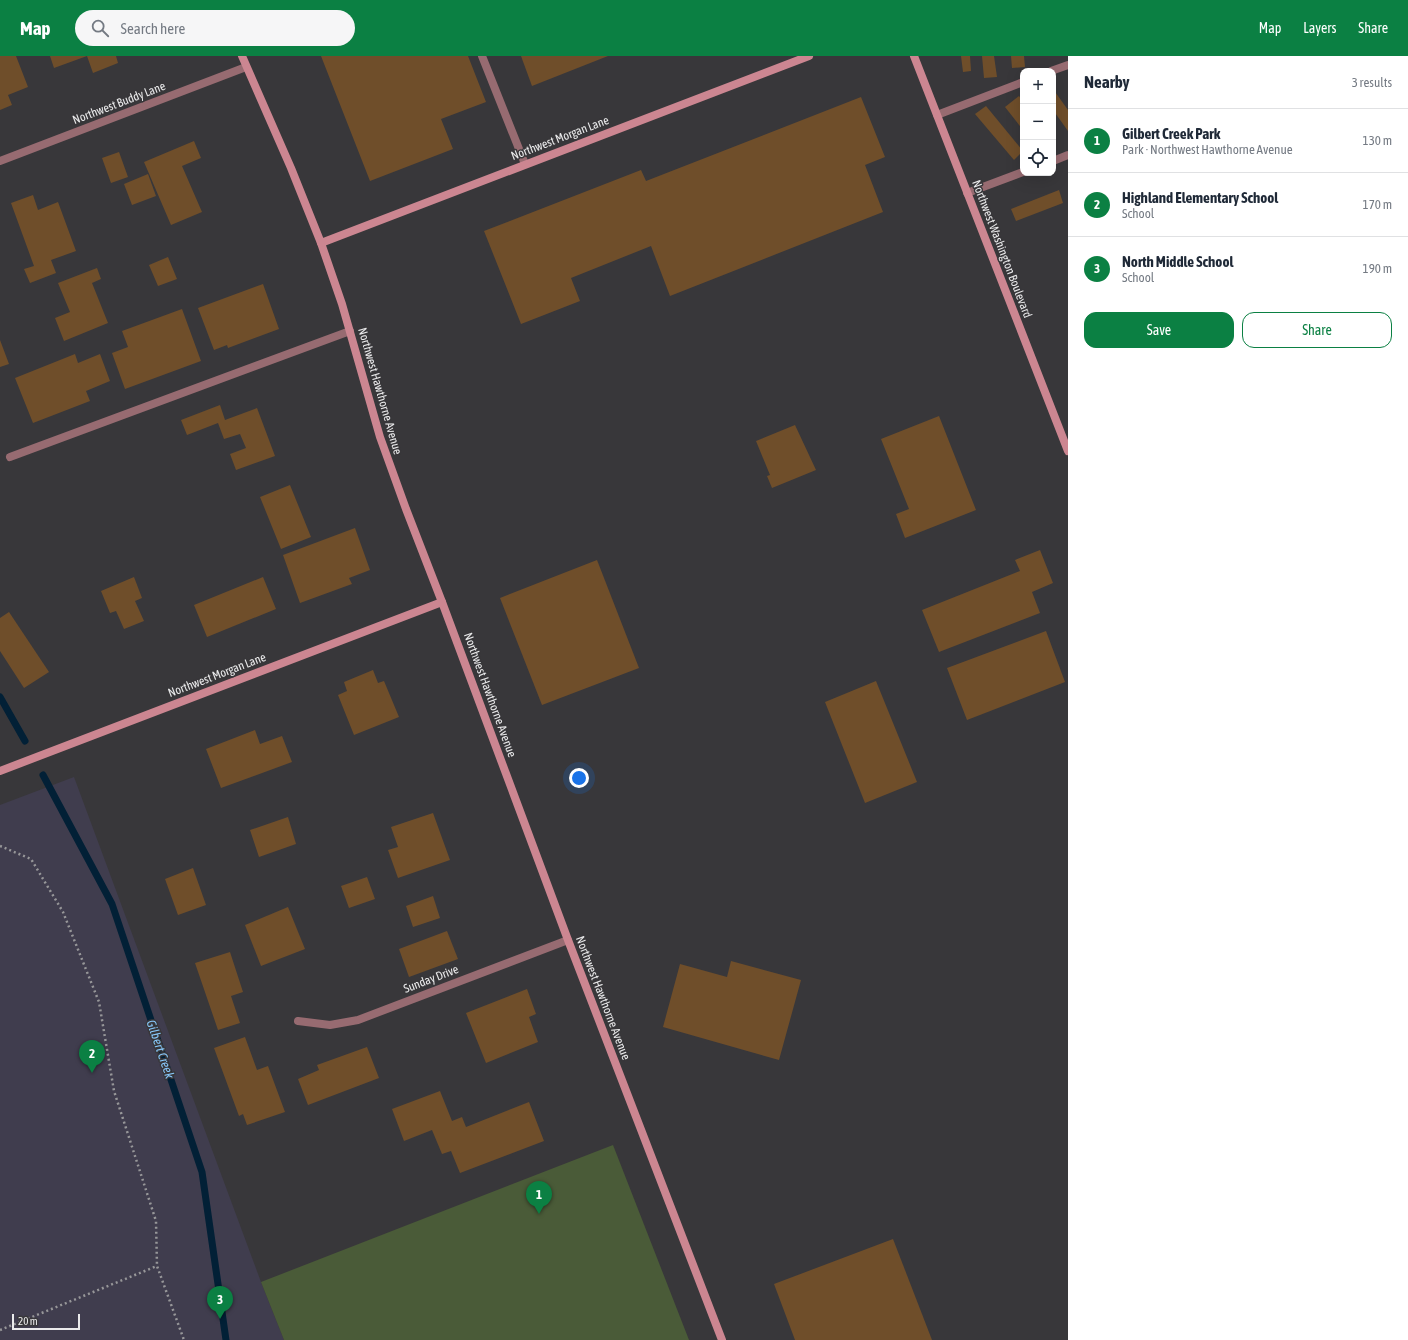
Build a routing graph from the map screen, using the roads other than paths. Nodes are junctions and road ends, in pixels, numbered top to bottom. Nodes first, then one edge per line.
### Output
1 (242, 56) edge
2 (482, 56) edge
3 (808, 56) edge
4 (914, 56) edge
5 (1068, 64) edge
6 (246, 67) junction
7 (1056, 69) edge
8 (1020, 83) edge
9 (937, 115) junction
10 (1068, 155) edge
11 (1056, 160) edge
12 (0, 161) edge
13 (525, 164) junction
14 (1020, 173) edge
15 (967, 192) junction
16 (321, 243) junction
17 (350, 331) junction
18 (1068, 451) edge
19 (10, 457) dead end
20 (442, 602) junction
21 (0, 771) edge
22 (568, 940) junction
23 (298, 1021) dead end
24 (722, 1340) edge

1 - 6 street, Northwest Hawthorne Avenue
2 - 13 street
3 - 13 street, Northwest Morgan Lane
4 - 9 street, Northwest Washington Boulevard
5 - 7 street
6 - 12 street, Northwest Buddy Lane
6 - 16 street, Northwest Hawthorne Avenue
8 - 9 street
9 - 15 street, Northwest Washington Boulevard
10 - 11 street
13 - 16 street, Northwest Morgan Lane
14 - 15 street
15 - 18 street, Northwest Washington Boulevard
16 - 17 street, Northwest Hawthorne Avenue
17 - 19 street
17 - 20 street, Northwest Hawthorne Avenue
20 - 21 street, Northwest Morgan Lane
20 - 22 street, Northwest Hawthorne Avenue
22 - 23 street, Sunday Drive
22 - 24 street, Northwest Hawthorne Avenue

